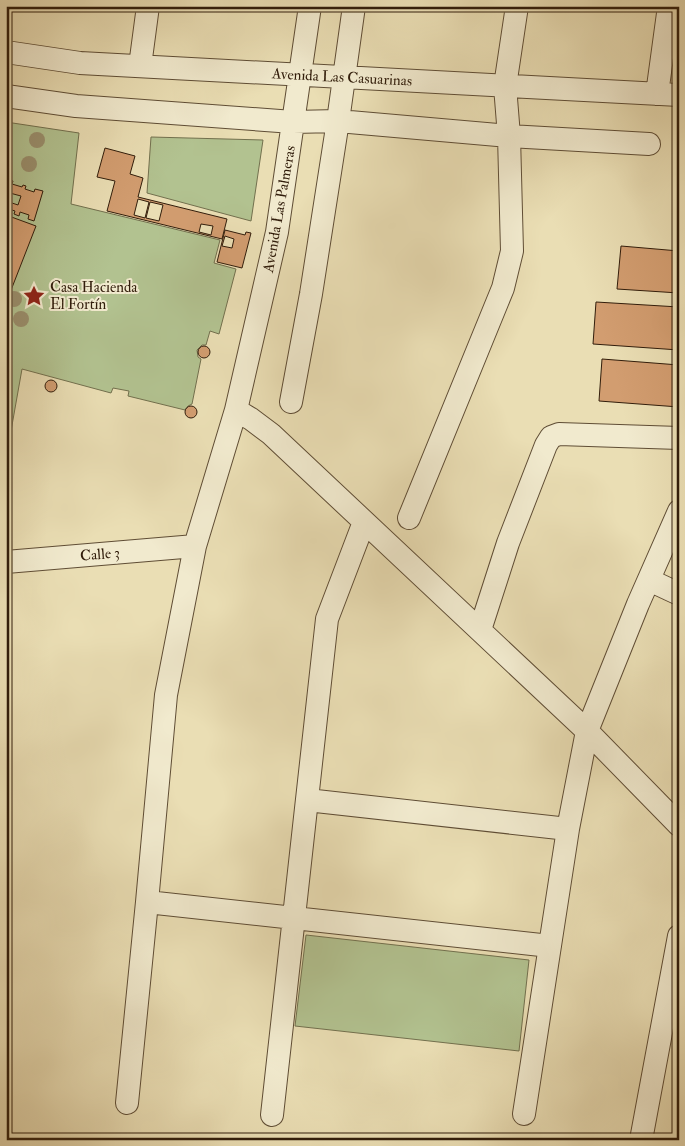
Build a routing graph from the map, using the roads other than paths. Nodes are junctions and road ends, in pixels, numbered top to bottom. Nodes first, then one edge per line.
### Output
1 (148, 6) edge
2 (310, 6) edge
3 (354, 6) edge
4 (517, 6) edge
5 (669, 6) edge
6 (6, 52) edge
7 (140, 66) junction
8 (300, 75) junction
9 (344, 77) junction
10 (506, 86) junction
11 (668, 94) edge
12 (6, 96) edge
13 (293, 122) junction
14 (338, 122) junction
15 (509, 136) junction
16 (649, 144) dead end
17 (291, 402) dead end
18 (236, 410) junction
19 (679, 438) edge
20 (679, 511) edge
21 (409, 518) dead end
22 (364, 522) junction
23 (195, 546) junction
24 (6, 562) edge
25 (648, 580) junction
26 (679, 594) edge
27 (480, 630) junction
28 (587, 731) junction
29 (307, 800) junction
30 (679, 825) edge
31 (568, 829) junction
32 (147, 902) junction
33 (294, 918) junction
34 (679, 936) edge
35 (550, 946) junction
36 (126, 1103) dead end
37 (524, 1114) dead end
38 (272, 1115) dead end
39 (641, 1140) edge

1 - 7 street
2 - 8 street, Avenida Las Palmeras
3 - 9 street
4 - 10 street
5 - 11 street
6 - 7 street, Avenida Las Casuarinas
7 - 8 street, Avenida Las Casuarinas
8 - 9 street, Avenida Las Casuarinas
8 - 13 street, Avenida Las Palmeras
9 - 10 street, Avenida Las Casuarinas
9 - 14 street
10 - 11 street, Avenida Las Casuarinas
10 - 15 street
12 - 13 street
13 - 14 street
13 - 18 street, Avenida Las Palmeras
14 - 15 street
14 - 17 street
15 - 16 street
15 - 21 street
18 - 22 street
18 - 23 street, Avenida Las Palmeras
19 - 27 street
20 - 25 street
22 - 27 street
22 - 29 street
23 - 24 street, Calle 3
23 - 32 street, Avenida Las Palmeras
25 - 26 street
25 - 28 street
27 - 28 street
28 - 30 street
28 - 31 street
29 - 31 street
29 - 33 street
31 - 35 street
32 - 33 street
32 - 36 street, Avenida Las Palmeras
33 - 35 street
33 - 38 street
34 - 39 street
35 - 37 street

